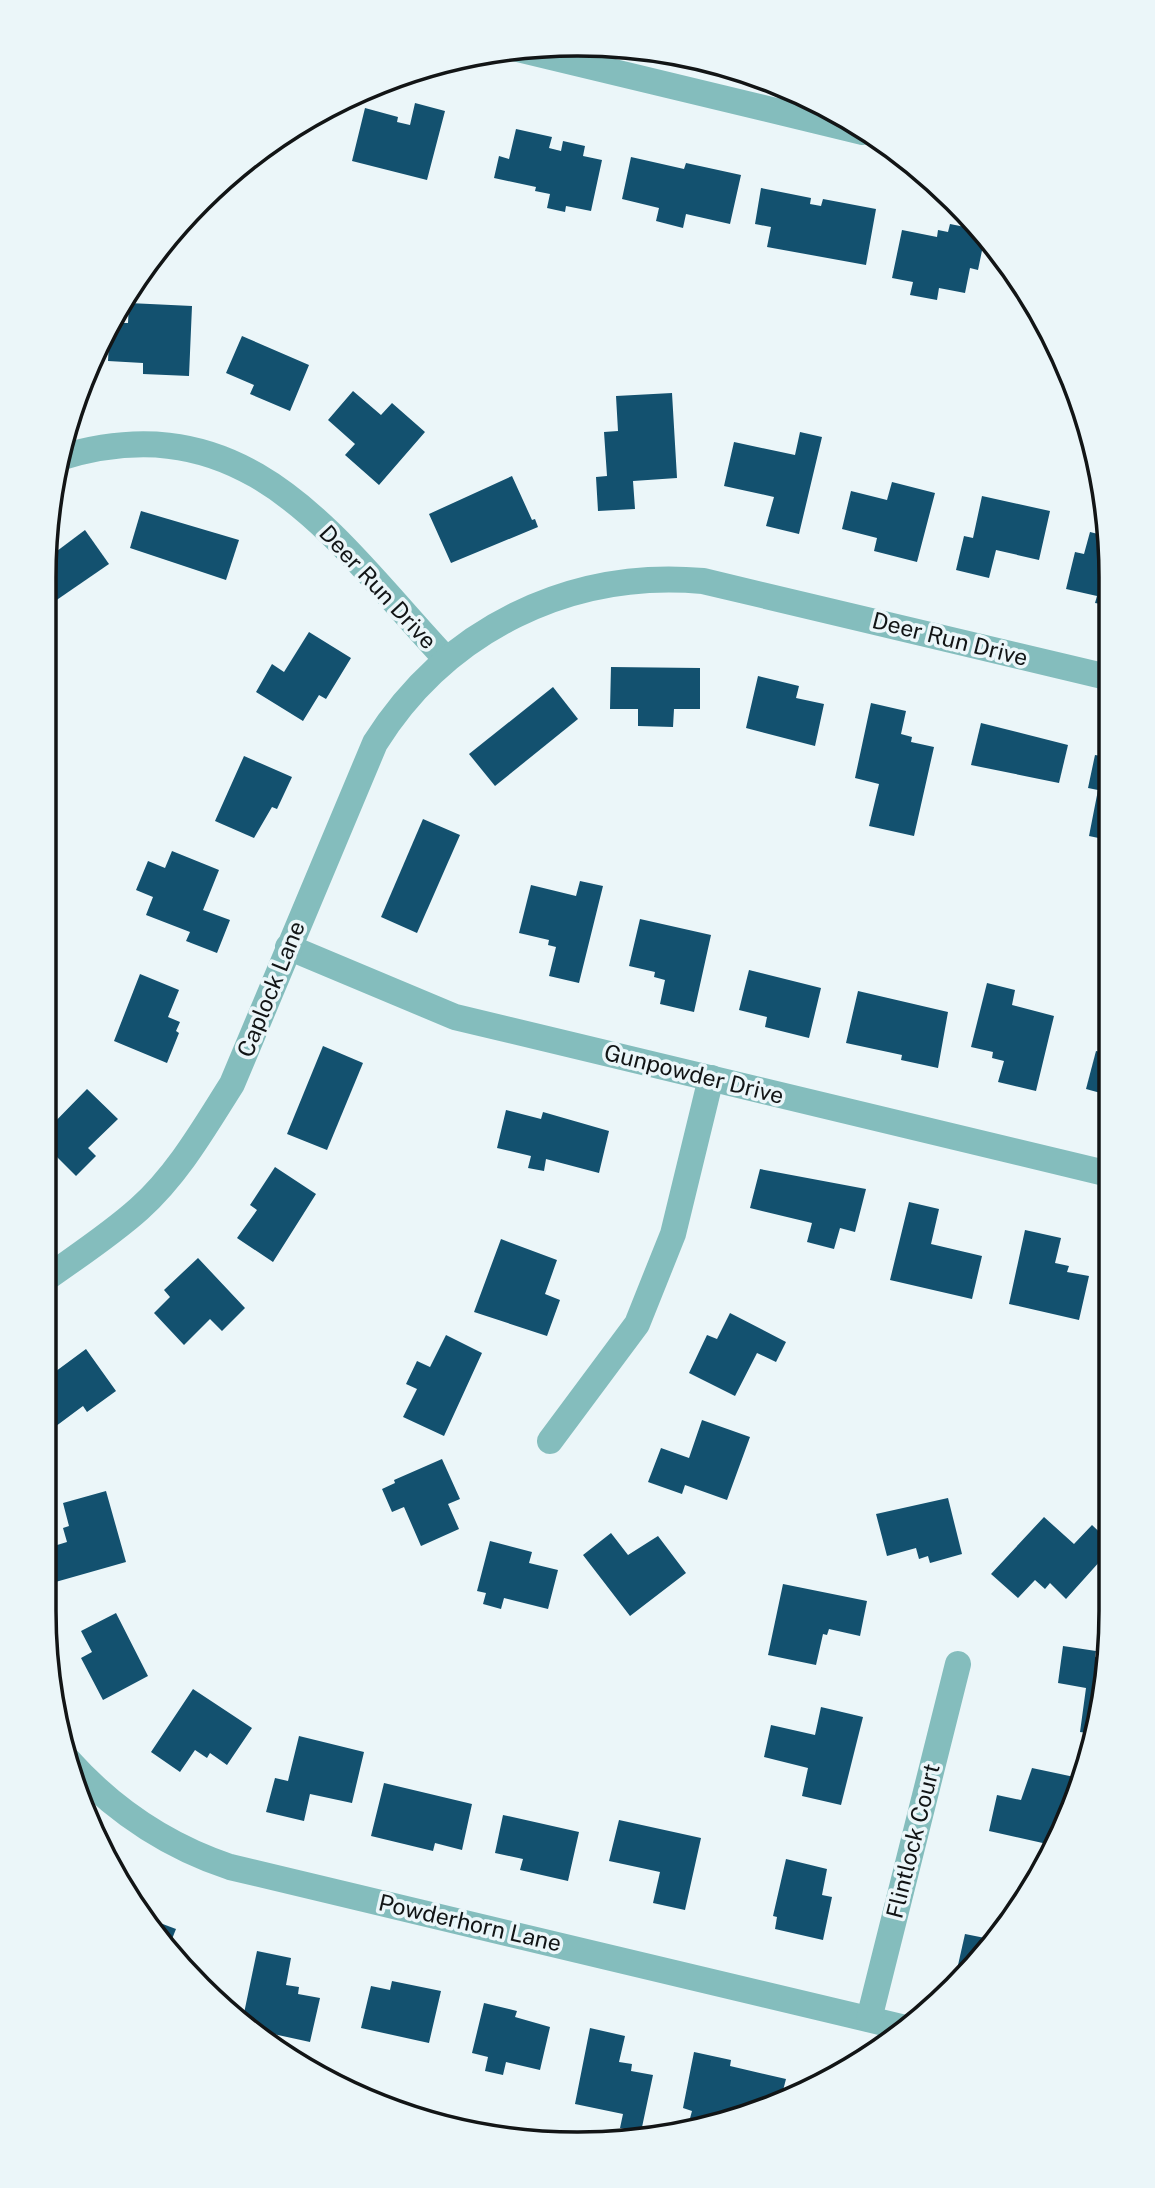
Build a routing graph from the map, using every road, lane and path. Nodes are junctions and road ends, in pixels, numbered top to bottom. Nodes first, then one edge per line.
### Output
1 (551, 57) edge
2 (838, 126) edge
3 (71, 454) edge
4 (446, 659) junction
5 (1099, 675) edge
6 (288, 947) junction
7 (711, 1078) junction
8 (1099, 1172) edge
9 (56, 1271) edge
10 (550, 1441) dead end
11 (958, 1664) dead end
12 (83, 1776) edge
13 (869, 2019) junction
14 (893, 2025) edge

1 - 2 street
3 - 4 street, Deer Run Drive
4 - 5 street, Deer Run Drive
4 - 6 street, Caplock Lane
6 - 7 street, Gunpowder Drive
6 - 9 street, Caplock Lane
7 - 8 street, Gunpowder Drive
7 - 10 street
11 - 13 street, Flintlock Court
12 - 13 street, Powderhorn Lane
13 - 14 street, Powderhorn Lane

